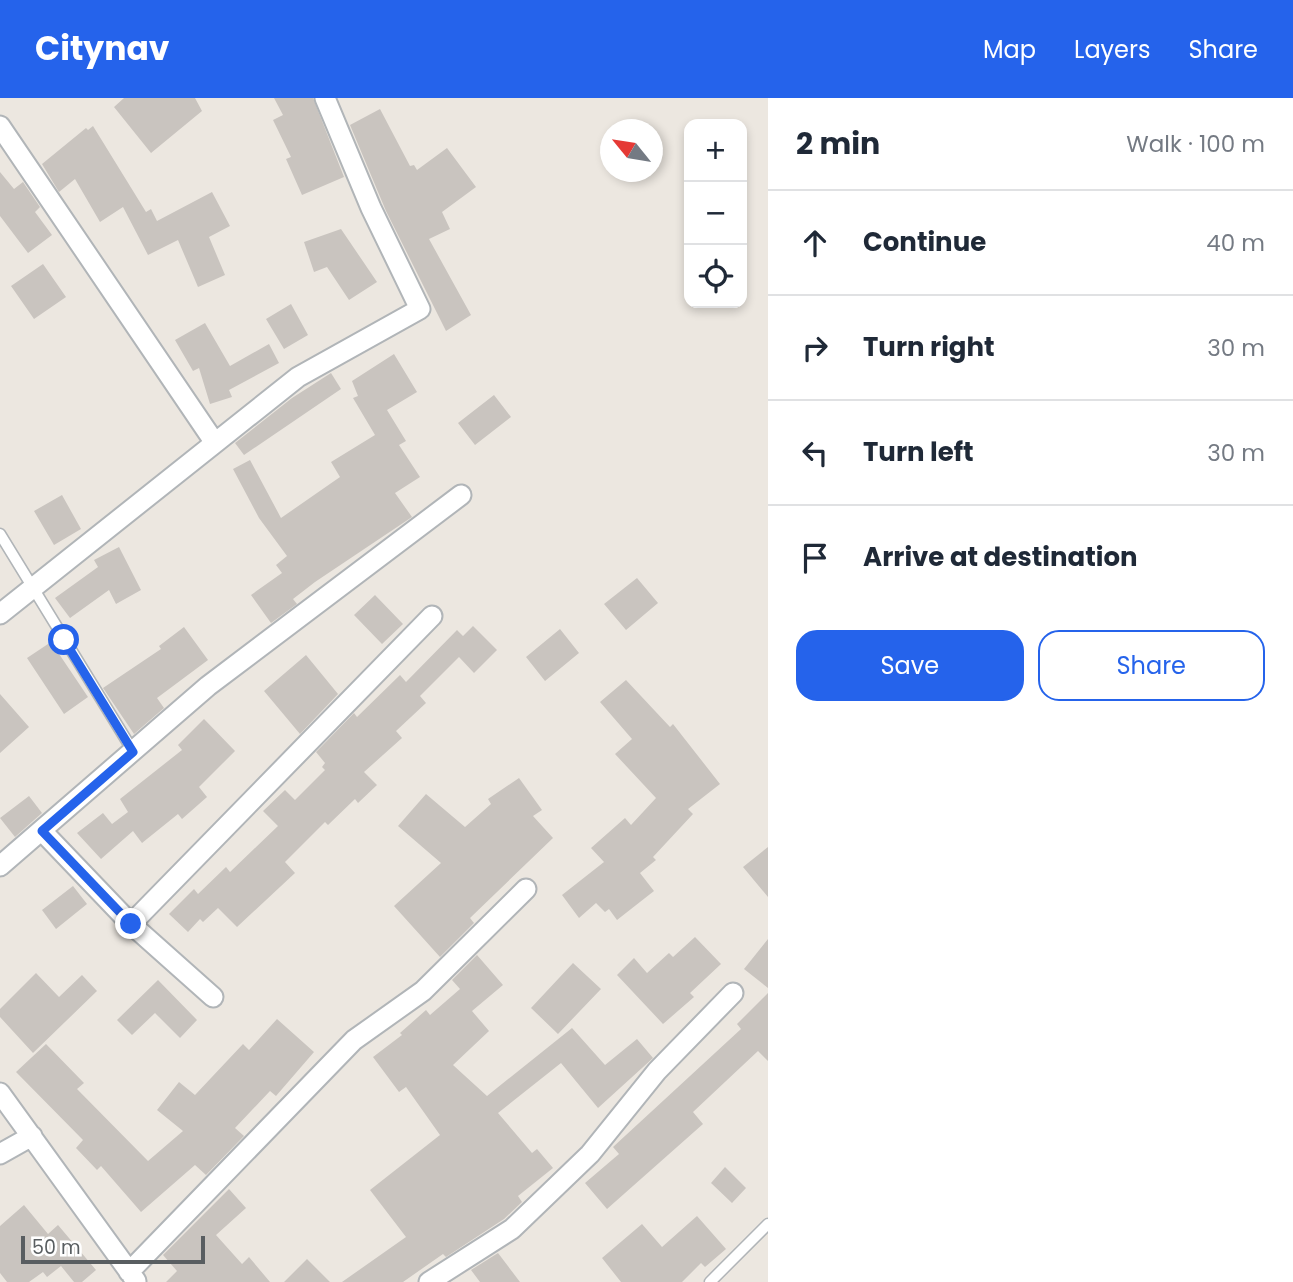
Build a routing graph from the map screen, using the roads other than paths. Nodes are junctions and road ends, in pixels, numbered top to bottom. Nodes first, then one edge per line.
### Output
1 (325, 98) edge
2 (0, 127) edge
3 (215, 443) junction
4 (461, 495) dead end
5 (0, 534) edge
6 (34, 587) junction
7 (0, 614) edge
8 (432, 616) dead end
9 (133, 752) junction
10 (42, 831) junction
11 (0, 866) edge
12 (526, 889) dead end
13 (131, 924) junction
14 (733, 993) dead end
15 (213, 997) dead end
16 (0, 1093) edge
17 (32, 1136) junction
18 (0, 1154) edge
19 (768, 1224) edge
20 (130, 1278) edge
21 (429, 1282) edge
22 (710, 1282) edge

1 - 3 street
2 - 3 street
3 - 6 street
4 - 9 street
5 - 6 lane
6 - 7 street
6 - 9 lane
8 - 13 street
9 - 10 street
10 - 11 street
10 - 13 street
12 - 20 street
13 - 15 street
14 - 21 street
16 - 17 street
17 - 18 street
17 - 20 street
19 - 22 lane

